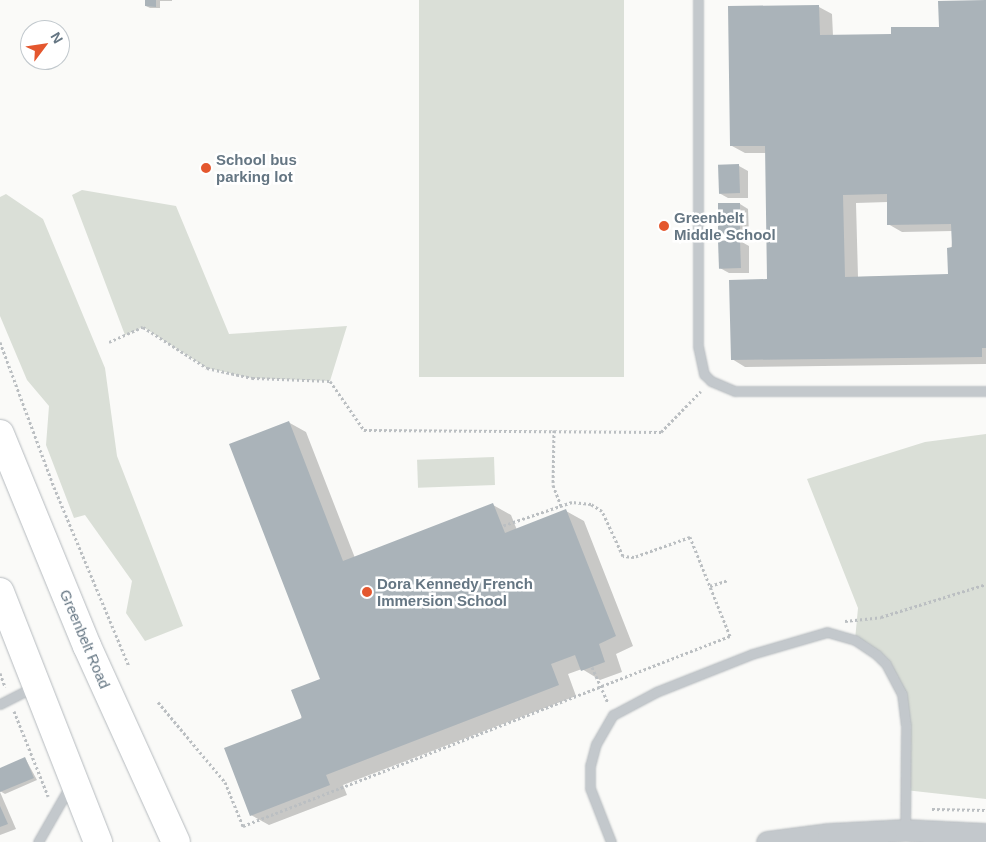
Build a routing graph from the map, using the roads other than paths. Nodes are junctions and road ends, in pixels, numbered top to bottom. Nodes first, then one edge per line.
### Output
1 (698, 0) edge
2 (986, 391) edge
3 (0, 434) edge
4 (0, 592) edge
5 (35, 686) junction
6 (0, 704) edge
7 (75, 784) junction
8 (905, 820) junction
9 (986, 834) edge
10 (38, 842) edge
11 (92, 842) edge
12 (98, 842) edge
13 (176, 842) edge
14 (610, 842) edge
15 (767, 842) edge

1 - 2 lane
3 - 13 main road, Greenbelt Road
4 - 5 main road
5 - 6 lane
5 - 7 main road
7 - 10 lane
7 - 11 main road
7 - 12 main road
8 - 9 street
8 - 14 lane
8 - 15 street

